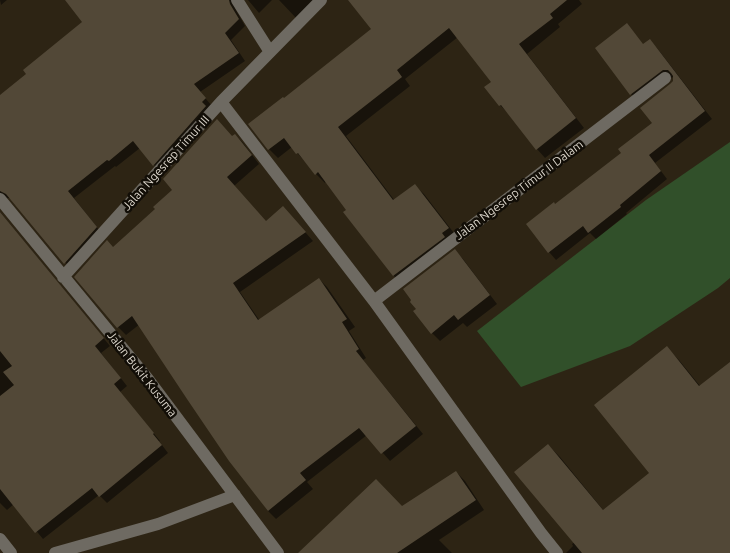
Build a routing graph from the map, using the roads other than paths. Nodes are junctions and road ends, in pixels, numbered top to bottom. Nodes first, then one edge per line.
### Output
1 (237, 0) edge
2 (321, 0) edge
3 (270, 52) junction
4 (665, 78) dead end
5 (221, 102) junction
6 (0, 199) edge
7 (63, 277) junction
8 (374, 301) junction
9 (235, 496) junction
10 (0, 539) edge
11 (10, 553) edge
12 (55, 553) edge
13 (278, 553) edge
14 (557, 553) edge

1 - 3 street
2 - 3 street, Jalan Ngesrep Timur III
3 - 5 street, Jalan Ngesrep Timur III
4 - 8 street, Jalan Ngesrep Timur II Dalam
5 - 7 street, Jalan Ngesrep Timur III
5 - 8 street
6 - 7 street, Jalan Bukit Kusuma
7 - 9 street, Jalan Bukit Kusuma
8 - 14 street
9 - 12 street
9 - 13 street, Jalan Bukit Kusuma
10 - 11 street

